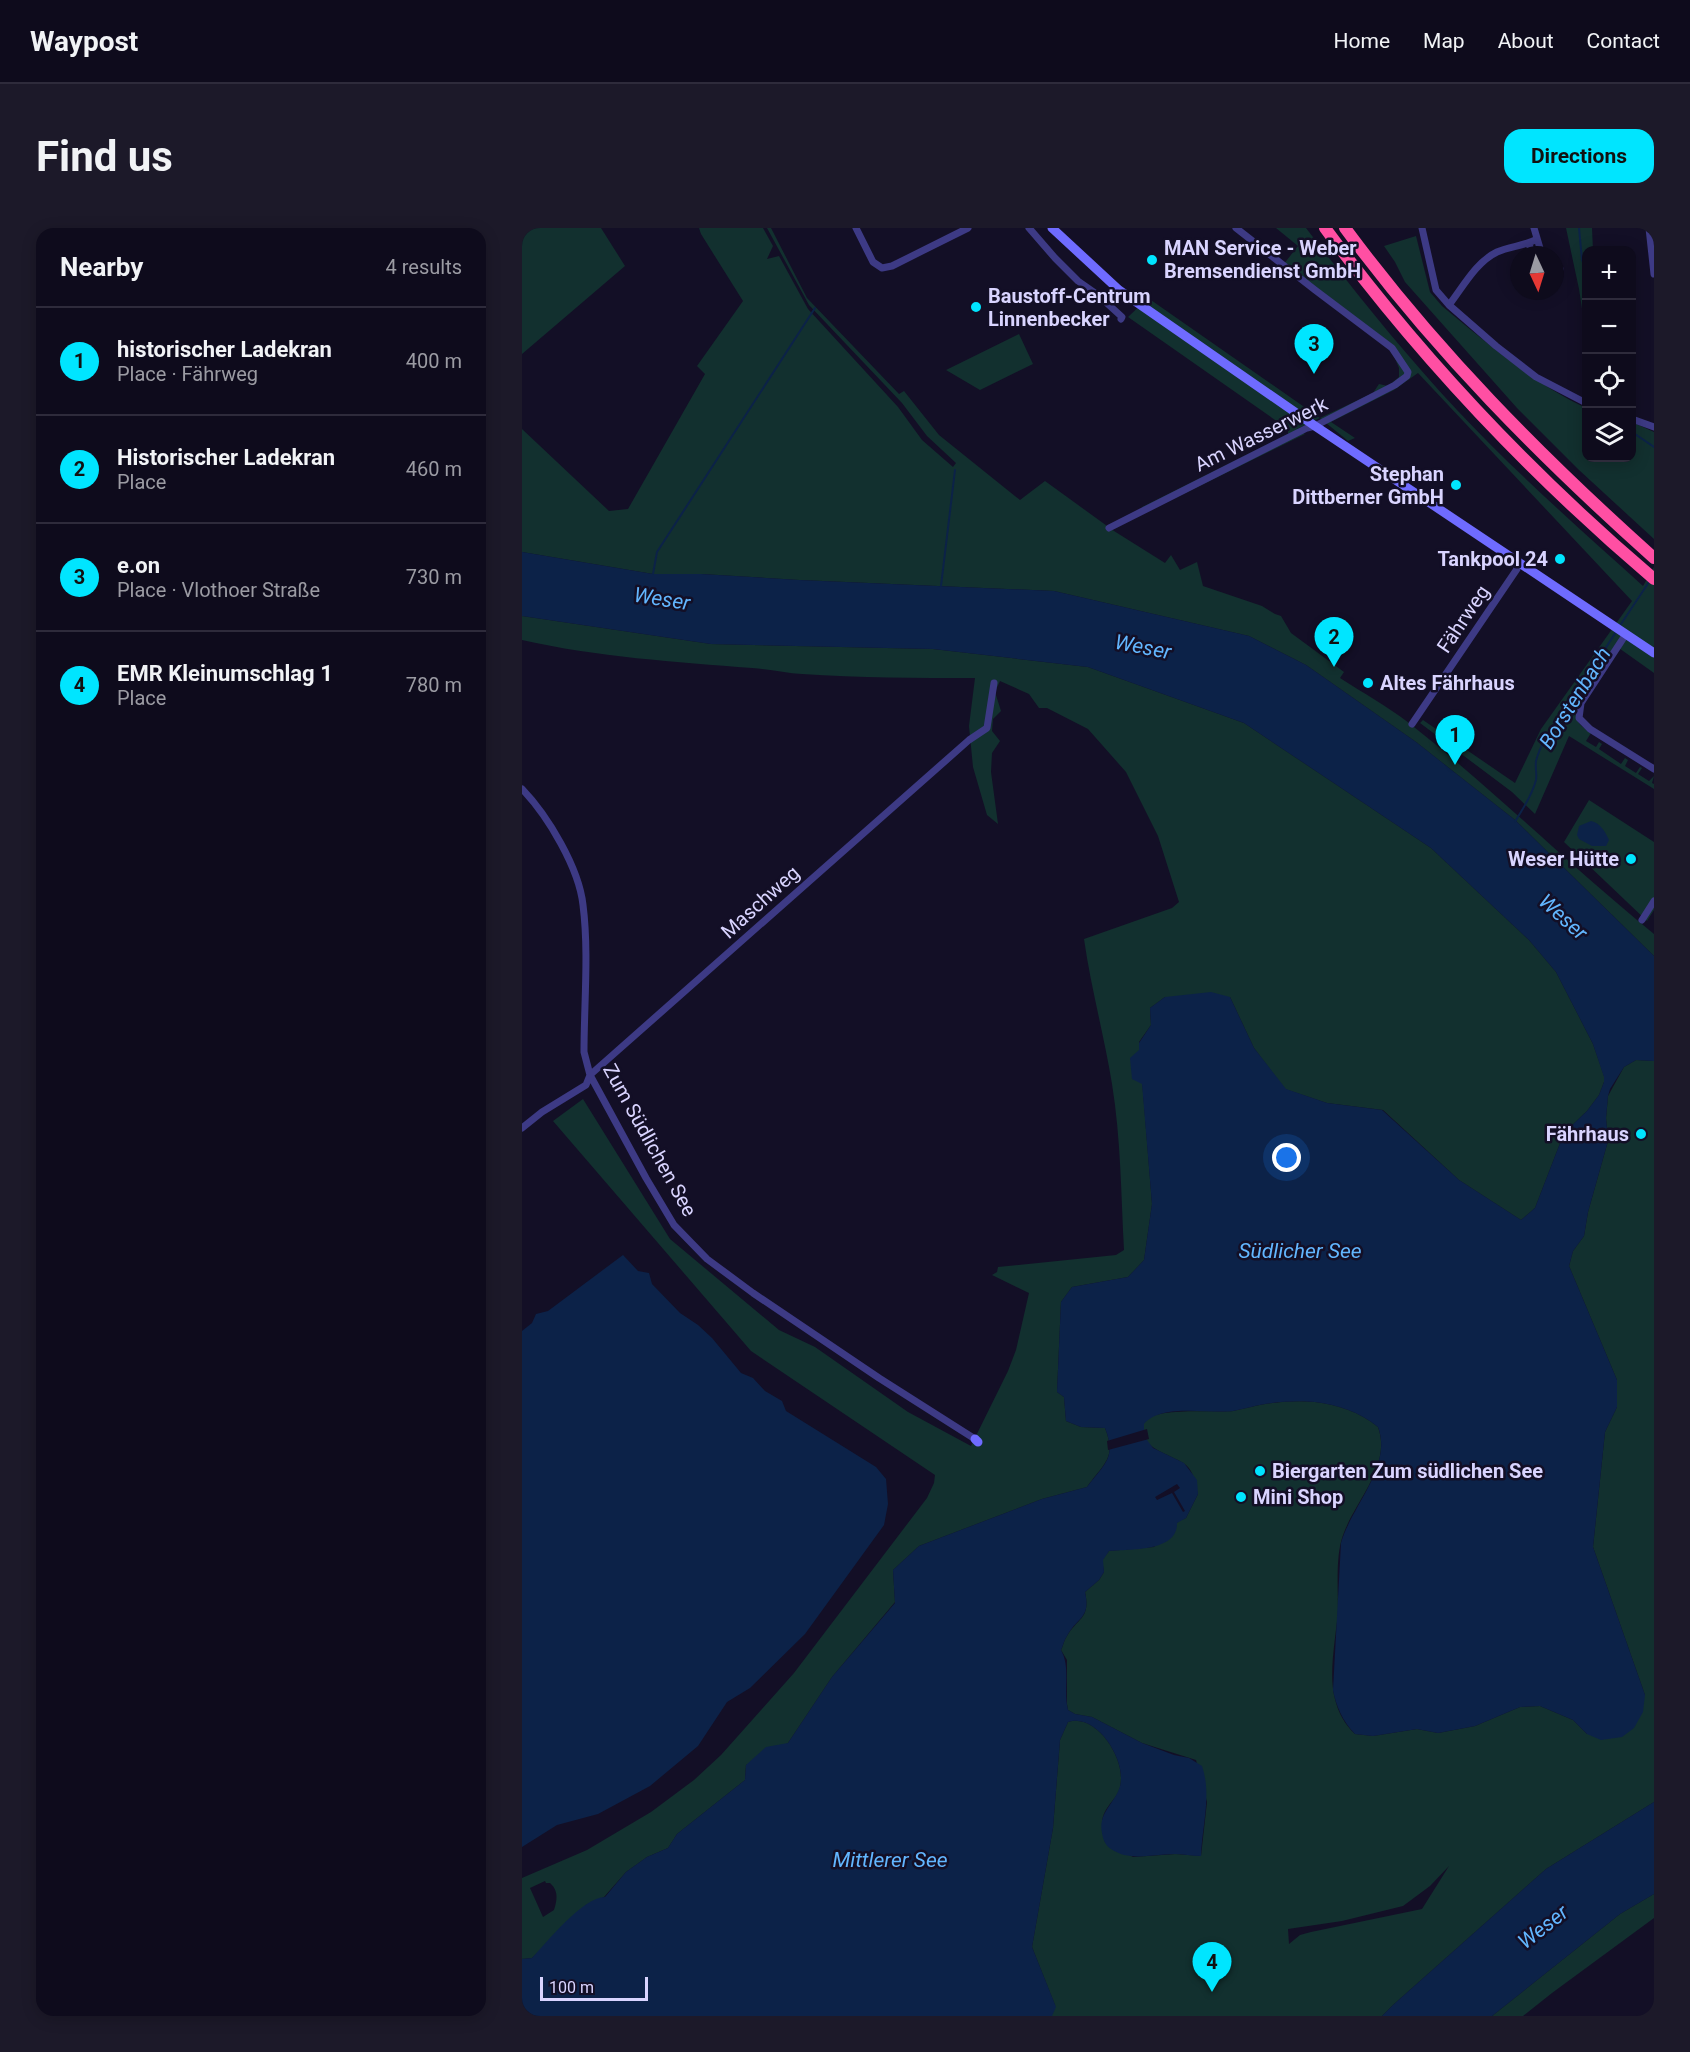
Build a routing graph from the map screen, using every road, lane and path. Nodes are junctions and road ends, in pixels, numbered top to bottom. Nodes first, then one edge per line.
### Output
1 (856, 228) edge
2 (968, 228) edge
3 (1029, 228) edge
4 (1052, 228) edge
5 (1236, 228) edge
6 (1325, 228) edge
7 (1345, 228) edge
8 (1422, 228) edge
9 (1534, 228) edge
10 (1649, 228) edge
11 (1537, 238) junction
12 (1529, 243) junction
13 (1530, 246) edge
14 (1539, 246) edge
15 (1654, 274) edge
16 (1449, 305) junction
17 (1121, 319) dead end
18 (1582, 400) edge
19 (1636, 420) edge
20 (1315, 426) junction
21 (1654, 427) edge
22 (1109, 528) dead end
23 (1654, 558) edge
24 (1518, 561) junction
25 (1652, 577) edge
26 (1626, 634) junction
27 (1654, 653) edge
28 (994, 683) dead end
29 (1412, 724) dead end
30 (1654, 770) edge
31 (522, 789) edge
32 (1654, 901) edge
33 (1642, 920) dead end
34 (590, 1075) junction
35 (522, 1128) edge
36 (977, 1441) dead end

1 - 2 street
3 - 17 street
4 - 20 main road
5 - 20 street, Am Wasserwerk
6 - 25 highway
7 - 23 highway
8 - 16 street
9 - 11 street
10 - 15 street
11 - 12 street
11 - 14 street
12 - 13 street
12 - 16 street
16 - 18 street
19 - 21 street
20 - 22 street, Am Wasserwerk
20 - 24 main road
24 - 26 main road
24 - 29 street, Fährweg
26 - 27 main road
26 - 30 street
28 - 34 street, Maschweg
31 - 34 street, Zum Südlichen See
32 - 33 street
34 - 35 street, Maschweg
34 - 36 street, Zum Südlichen See

